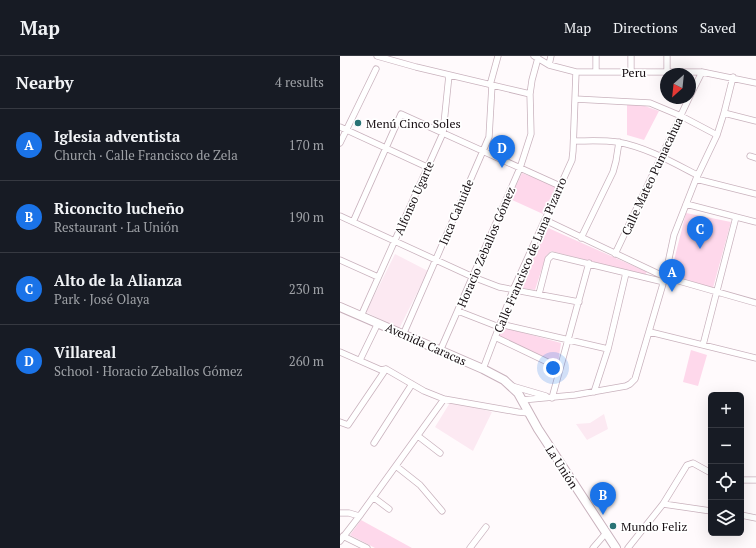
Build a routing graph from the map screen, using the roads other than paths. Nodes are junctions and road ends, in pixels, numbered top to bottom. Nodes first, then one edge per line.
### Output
1 (377, 56) edge
2 (498, 56) edge
3 (551, 56) edge
4 (596, 56) edge
5 (631, 56) edge
6 (667, 56) edge
7 (536, 57) edge
8 (549, 65) junction
9 (667, 68) edge
10 (376, 69) dead end
11 (660, 71) edge
12 (576, 72) junction
13 (596, 72) junction
14 (631, 72) junction
15 (696, 72) edge
16 (702, 72) junction
17 (449, 75) junction
18 (733, 77) junction
19 (756, 83) edge
20 (696, 84) edge
21 (491, 85) junction
22 (530, 94) junction
23 (575, 99) junction
24 (687, 104) edge
25 (724, 113) junction
26 (681, 116) junction
27 (756, 121) edge
28 (340, 126) edge
29 (346, 130) junction
30 (443, 133) junction
31 (717, 135) junction
32 (574, 141) junction
33 (619, 142) junction
34 (340, 143) edge
35 (386, 148) junction
36 (483, 151) junction
37 (661, 157) junction
38 (428, 167) junction
39 (520, 168) junction
40 (697, 177) junction
41 (560, 186) junction
42 (756, 194) edge
43 (686, 204) junction
44 (340, 216) edge
45 (736, 217) junction
46 (545, 220) junction
47 (354, 222) junction
48 (756, 222) edge
49 (580, 238) junction
50 (395, 241) junction
51 (615, 254) junction
52 (340, 260) edge
53 (436, 260) junction
54 (589, 264) junction
55 (626, 273) junction
56 (378, 277) junction
57 (473, 277) junction
58 (664, 280) junction
59 (513, 290) junction
60 (717, 292) junction
61 (538, 294) junction
62 (580, 302) junction
63 (756, 303) edge
64 (340, 307) edge
65 (458, 310) junction
66 (361, 316) junction
67 (378, 323) junction
68 (500, 326) junction
69 (650, 332) junction
70 (403, 335) junction
71 (495, 337) junction
72 (568, 340) junction
73 (703, 345) junction
74 (608, 349) junction
75 (440, 351) junction
76 (340, 352) edge
77 (756, 358) edge
78 (360, 360) junction
79 (560, 368) junction
80 (386, 369) junction
81 (483, 369) junction
82 (412, 384) junction
83 (510, 385) junction
84 (594, 392) junction
85 (444, 398) junction
86 (552, 398) junction
87 (522, 400) junction
88 (529, 413) junction
89 (340, 422) edge
90 (418, 436) junction
91 (374, 443) dead end
92 (440, 453) dead end
93 (396, 466) junction
94 (708, 471) edge
95 (744, 480) edge
96 (756, 480) edge
97 (373, 497) junction
98 (663, 504) junction
99 (389, 509) dead end
100 (442, 511) dead end
101 (708, 511) edge
102 (340, 513) edge
103 (359, 516) junction
104 (744, 516) edge
105 (756, 518) edge
106 (486, 527) dead end
107 (606, 533) junction
108 (342, 538) edge
109 (367, 548) edge
110 (470, 548) edge
111 (593, 548) edge
112 (616, 548) edge
113 (628, 548) edge

1 - 17 street
2 - 21 street, Inca Cahuide
3 - 8 street
4 - 13 street
5 - 14 street
6 - 9 street
7 - 8 street, Peru
7 - 22 street, Horacio Zeballos Gómez
8 - 12 street, Peru
10 - 29 street
11 - 14 street, Peru
12 - 13 street, Peru
12 - 23 street, Calle Francisco de Luna Pizarro
13 - 14 street, Peru
15 - 16 street, Peru
16 - 18 street, Peru
16 - 20 street, Calle Mateo Pumacahua
17 - 21 street
17 - 30 street, Alfonso Ugarte
18 - 19 street, Peru
18 - 25 street
21 - 22 street
21 - 36 street, Inca Cahuide
22 - 39 street, Horacio Zeballos Gómez
23 - 26 street
23 - 32 street, Calle Francisco de Luna Pizarro
24 - 26 street, Calle Mateo Pumacahua
25 - 27 street
25 - 31 street
26 - 31 street
26 - 37 street, Calle Mateo Pumacahua
28 - 29 street
29 - 34 street
29 - 35 street
30 - 35 street
30 - 36 street
30 - 38 street, Alfonso Ugarte
31 - 40 street
32 - 33 street
32 - 41 street, Calle Francisco de Luna Pizarro
33 - 37 street
33 - 49 street
35 - 38 street
35 - 47 street
36 - 39 street
36 - 53 street, Inca Cahuide
37 - 40 street
37 - 51 street, Calle Mateo Pumacahua
38 - 50 street, Alfonso Ugarte
39 - 41 street
39 - 57 street, Horacio Zeballos Gómez
40 - 42 street
40 - 43 street
41 - 46 street, Calle Francisco de Luna Pizarro
43 - 45 street
43 - 58 street
44 - 47 street
45 - 48 street
45 - 60 street
46 - 49 street
46 - 59 street, Calle Francisco de Luna Pizarro
47 - 50 street
49 - 51 street
50 - 53 street
50 - 56 street, Alfonso Ugarte
51 - 58 street
52 - 56 street
53 - 57 street
53 - 70 street, Inca Cahuide
54 - 55 street
54 - 61 street
54 - 62 street
55 - 58 street
55 - 74 street
56 - 66 street, Alfonso Ugarte
57 - 59 street
57 - 65 street, Horacio Zeballos Gómez
58 - 60 street
58 - 69 street
59 - 61 street
59 - 68 street, Calle Francisco de Luna Pizarro
60 - 63 street
60 - 73 street
61 - 62 street
62 - 72 street
64 - 66 main road, Avenida Caracas
65 - 68 street
65 - 75 street, Horacio Zeballos Gómez
66 - 67 main road, Avenida Caracas
67 - 70 main road, Avenida Caracas
67 - 78 street
68 - 71 street, Calle Francisco de Luna Pizarro
68 - 72 street
69 - 73 street
69 - 84 street
70 - 75 main road, Avenida Caracas
71 - 79 street
71 - 81 street, Calle Francisco de Luna Pizarro
72 - 74 street
72 - 79 street
73 - 77 street
74 - 84 street
75 - 81 main road, Avenida Caracas
76 - 78 street
78 - 80 street
79 - 86 street
80 - 82 street
80 - 89 street
81 - 83 main road, Avenida Caracas
82 - 85 street
82 - 91 street
83 - 86 street
83 - 87 main road, La Unión
84 - 86 street
85 - 88 street
85 - 90 street
86 - 87 street
87 - 88 main road, La Unión
88 - 107 main road, La Unión
90 - 92 street
90 - 93 street
93 - 97 street
93 - 100 street
94 - 98 street
95 - 96 street
97 - 99 street
97 - 103 street
98 - 101 street
98 - 113 street
102 - 103 street
103 - 108 street
104 - 105 street
106 - 110 street
107 - 111 street
107 - 112 main road, La Unión
108 - 109 street

